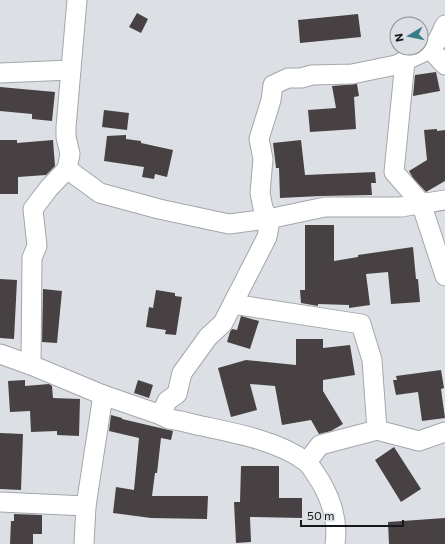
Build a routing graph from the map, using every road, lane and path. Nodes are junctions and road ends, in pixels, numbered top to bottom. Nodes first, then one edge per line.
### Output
1 (77, 0) edge
2 (445, 25) edge
3 (430, 49) junction
4 (405, 61) junction
5 (445, 65) edge
6 (71, 70) junction
7 (0, 73) edge
8 (66, 169) junction
9 (445, 200) edge
10 (421, 203) junction
11 (268, 219) junction
12 (445, 276) edge
13 (233, 304) junction
14 (0, 354) edge
15 (32, 365) junction
16 (103, 395) junction
17 (161, 415) junction
18 (377, 430) junction
19 (445, 432) edge
20 (307, 462) junction
21 (0, 502) edge
22 (86, 506) junction
23 (84, 544) edge
24 (335, 544) edge

1 - 6 street
2 - 3 street
3 - 4 street
3 - 5 street
4 - 10 street
4 - 11 street
6 - 7 street
6 - 8 street
8 - 11 street
8 - 15 street
9 - 10 street
10 - 11 street
10 - 12 street
11 - 13 street
13 - 17 street
13 - 18 street
14 - 15 street
15 - 16 street
16 - 17 street
16 - 22 street
17 - 20 street
18 - 19 street
18 - 20 street
20 - 24 street
21 - 22 street
22 - 23 street

